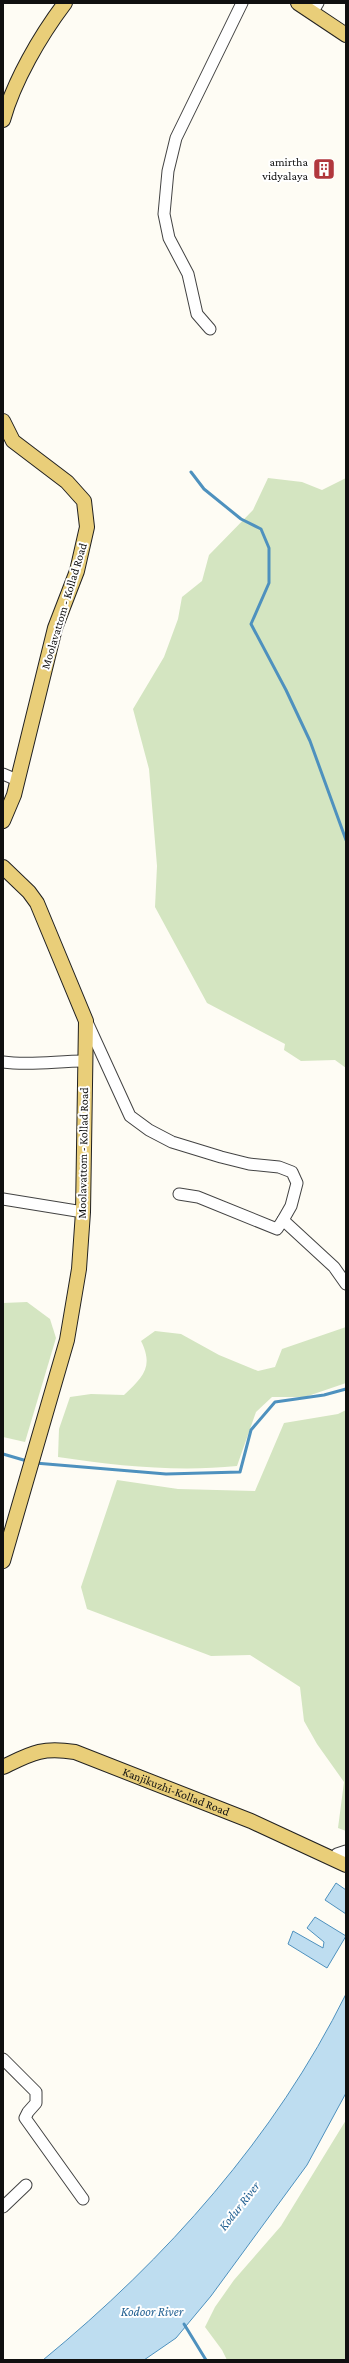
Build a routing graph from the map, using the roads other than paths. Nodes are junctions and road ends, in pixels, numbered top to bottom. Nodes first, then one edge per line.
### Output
1 (64, 3) edge
2 (242, 3) edge
3 (298, 3) edge
4 (315, 8) edge
5 (346, 35) edge
6 (3, 120) edge
7 (210, 329) dead end
8 (3, 421) edge
9 (3, 774) edge
10 (17, 780) junction
11 (3, 821) edge
12 (3, 867) edge
13 (86, 1021) junction
14 (84, 1061) junction
15 (3, 1062) edge
16 (179, 1194) dead end
17 (3, 1199) edge
18 (83, 1212) junction
19 (283, 1220) junction
20 (346, 1284) edge
21 (3, 1561) edge
22 (3, 1767) edge
23 (343, 1859) edge
24 (3, 2059) edge
25 (26, 2185) dead end
26 (83, 2199) dead end
27 (3, 2207) edge

1 - 6 main road
2 - 7 street
3 - 4 main road
4 - 5 main road
8 - 10 main road, Moolavattom - Kollad Road
9 - 10 street
10 - 11 main road, Moolavattom - Kollad Road
12 - 13 main road, Moolavattom - Kollad Road
13 - 14 main road, Moolavattom - Kollad Road
13 - 19 street
14 - 15 street
14 - 18 main road, Moolavattom - Kollad Road
16 - 19 street
17 - 18 street
18 - 21 main road, Moolavattom - Kollad Road
19 - 20 street
22 - 23 main road, Kanjikuzhi-Kollad Road
24 - 26 street
25 - 27 street

